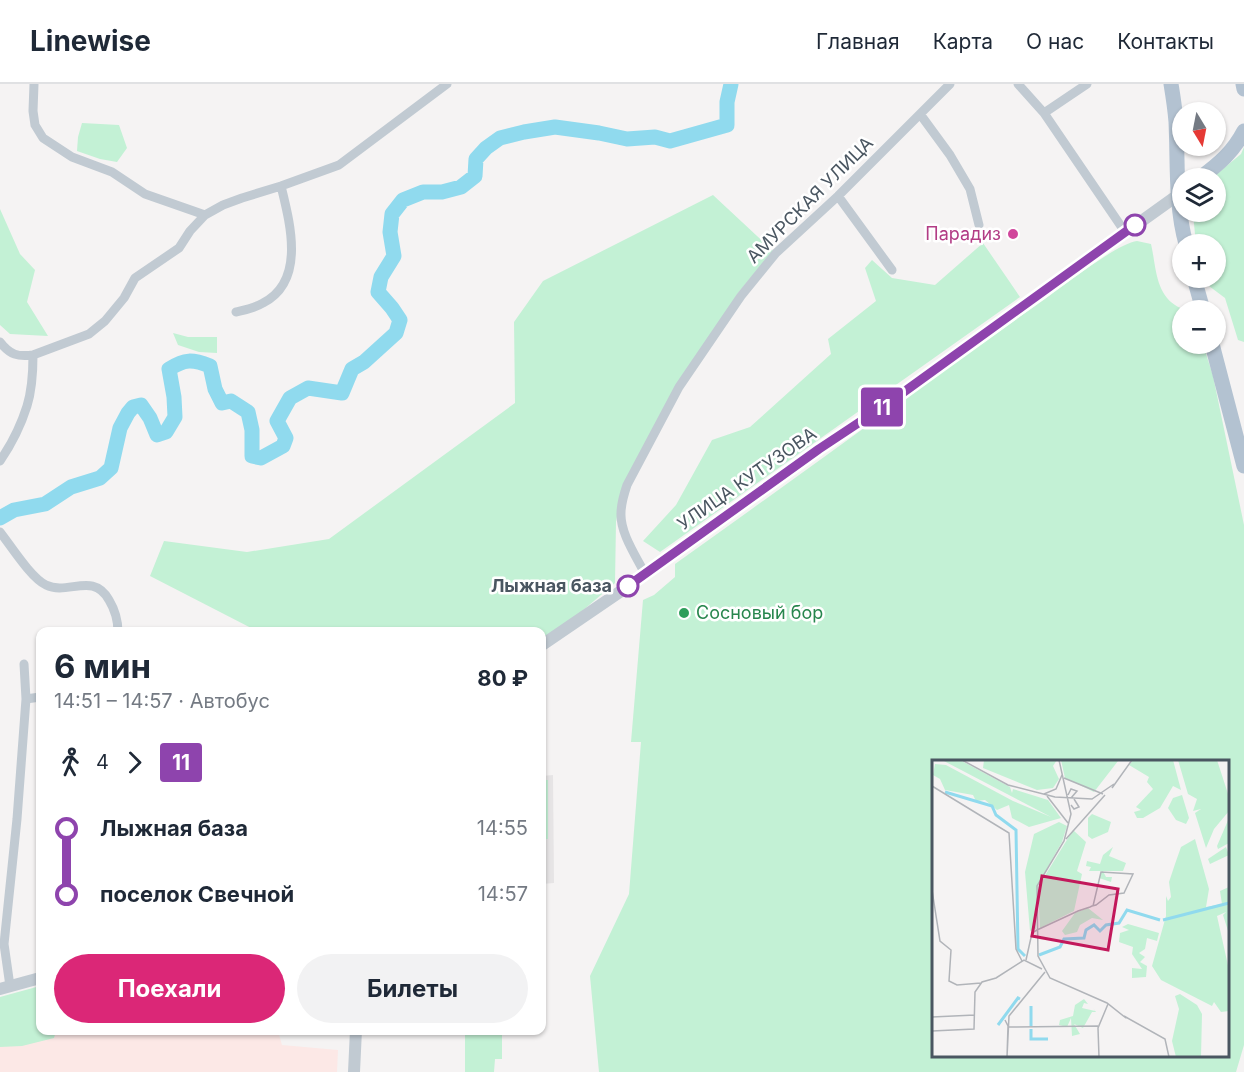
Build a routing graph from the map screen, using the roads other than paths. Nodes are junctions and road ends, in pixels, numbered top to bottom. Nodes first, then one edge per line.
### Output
1 (34, 84) edge
2 (447, 84) edge
3 (950, 84) edge
4 (1018, 84) edge
5 (1087, 84) edge
6 (1171, 84) edge
7 (1244, 84) edge
8 (1244, 89) edge
9 (1044, 113) junction
10 (920, 114) junction
11 (1244, 131) edge
12 (1179, 168) edge
13 (1213, 168) edge
14 (281, 186) junction
15 (838, 196) junction
16 (1172, 199) edge
17 (205, 215) junction
18 (979, 225) dead end
19 (1125, 232) junction
20 (892, 270) dead end
21 (236, 312) dead end
22 (0, 342) edge
23 (1215, 354) edge
24 (33, 355) junction
25 (0, 462) edge
26 (1244, 466) edge
27 (0, 532) edge
28 (645, 574) junction
29 (118, 627) edge
30 (546, 642) edge
31 (24, 664) dead end
32 (36, 698) edge
33 (26, 699) junction
34 (2, 944) edge
35 (36, 979) edge
36 (5, 988) edge
37 (356, 1035) edge
38 (354, 1072) edge

1 - 17 street
2 - 14 street
3 - 10 street, АМУРСКАЯ УЛИЦА
4 - 9 street
5 - 9 street
6 - 12 main road
7 - 8 main road
9 - 19 street
10 - 15 street, АМУРСКАЯ УЛИЦА
10 - 18 street
11 - 13 main road
14 - 17 street
14 - 21 street
15 - 20 street
15 - 28 street, АМУРСКАЯ УЛИЦА
16 - 19 street, УЛИЦА КУТУЗОВА
17 - 24 street
19 - 28 street, УЛИЦА КУТУЗОВА
22 - 24 street
23 - 26 main road
24 - 25 street
27 - 29 street
28 - 30 street, УЛИЦА КУТУЗОВА
31 - 33 street
32 - 33 street
33 - 34 street
34 - 36 street
35 - 36 street
37 - 38 street

